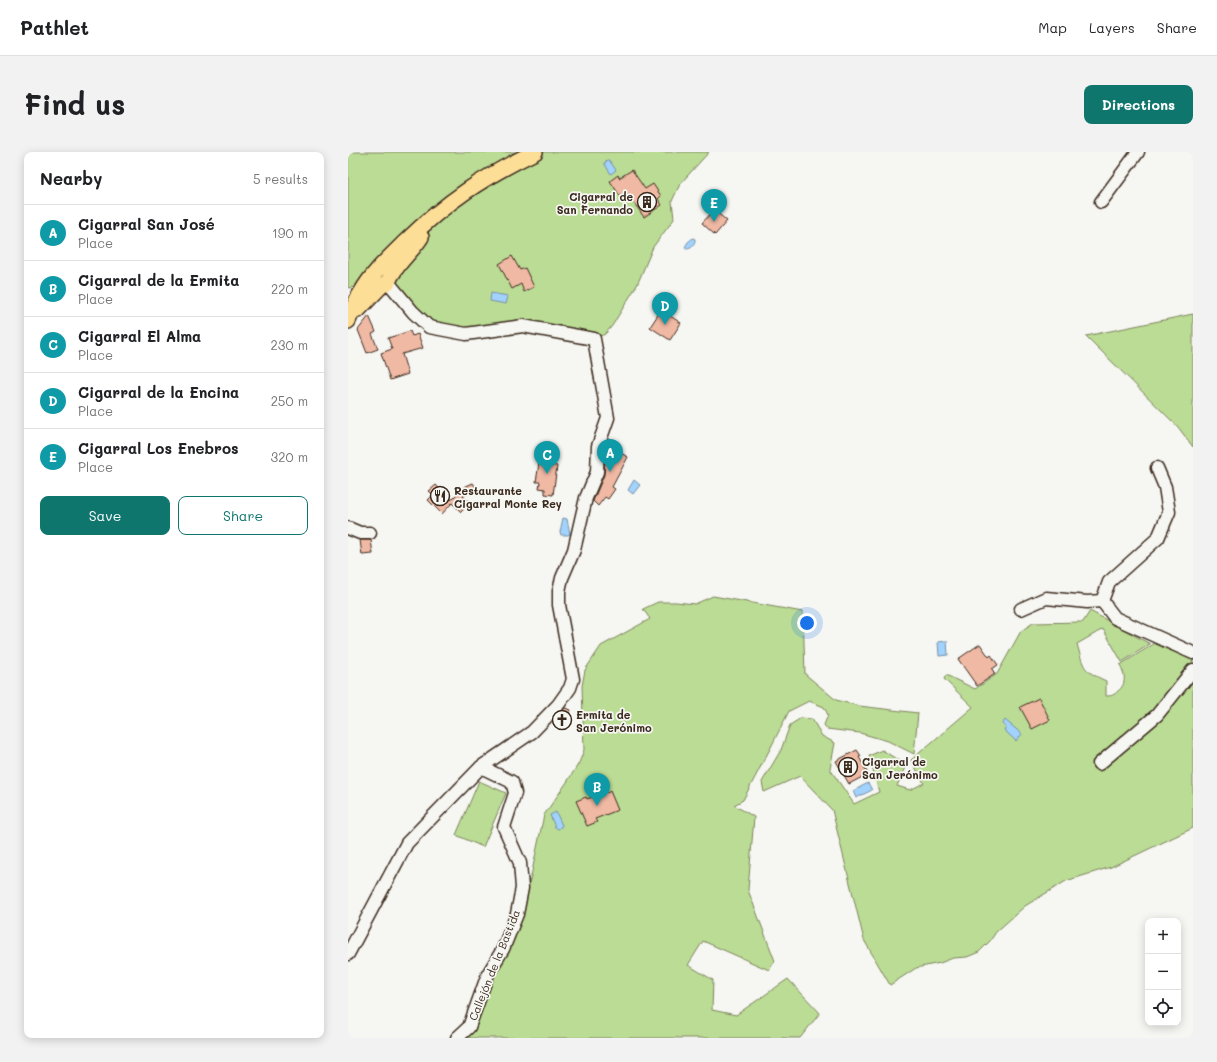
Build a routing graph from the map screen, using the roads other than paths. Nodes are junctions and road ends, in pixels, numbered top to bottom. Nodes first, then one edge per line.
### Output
1 (535, 152) edge
2 (1138, 152) edge
3 (1101, 202) dead end
4 (432, 217) junction
5 (388, 282) junction
6 (348, 321) edge
7 (1157, 468) dead end
8 (348, 528) edge
9 (370, 533) dead end
10 (1102, 601) junction
11 (1021, 609) dead end
12 (1193, 654) edge
13 (1193, 670) edge
14 (1099, 764) dead end
15 (481, 768) junction
16 (348, 954) edge
17 (457, 1038) edge

1 - 4 main road
2 - 3 street
4 - 5 main road
4 - 6 main road
5 - 6 main road
5 - 15 street
7 - 10 street
8 - 9 street
10 - 11 street
10 - 12 street
13 - 14 street
15 - 16 street
15 - 17 street, Callejón de la Bastida

